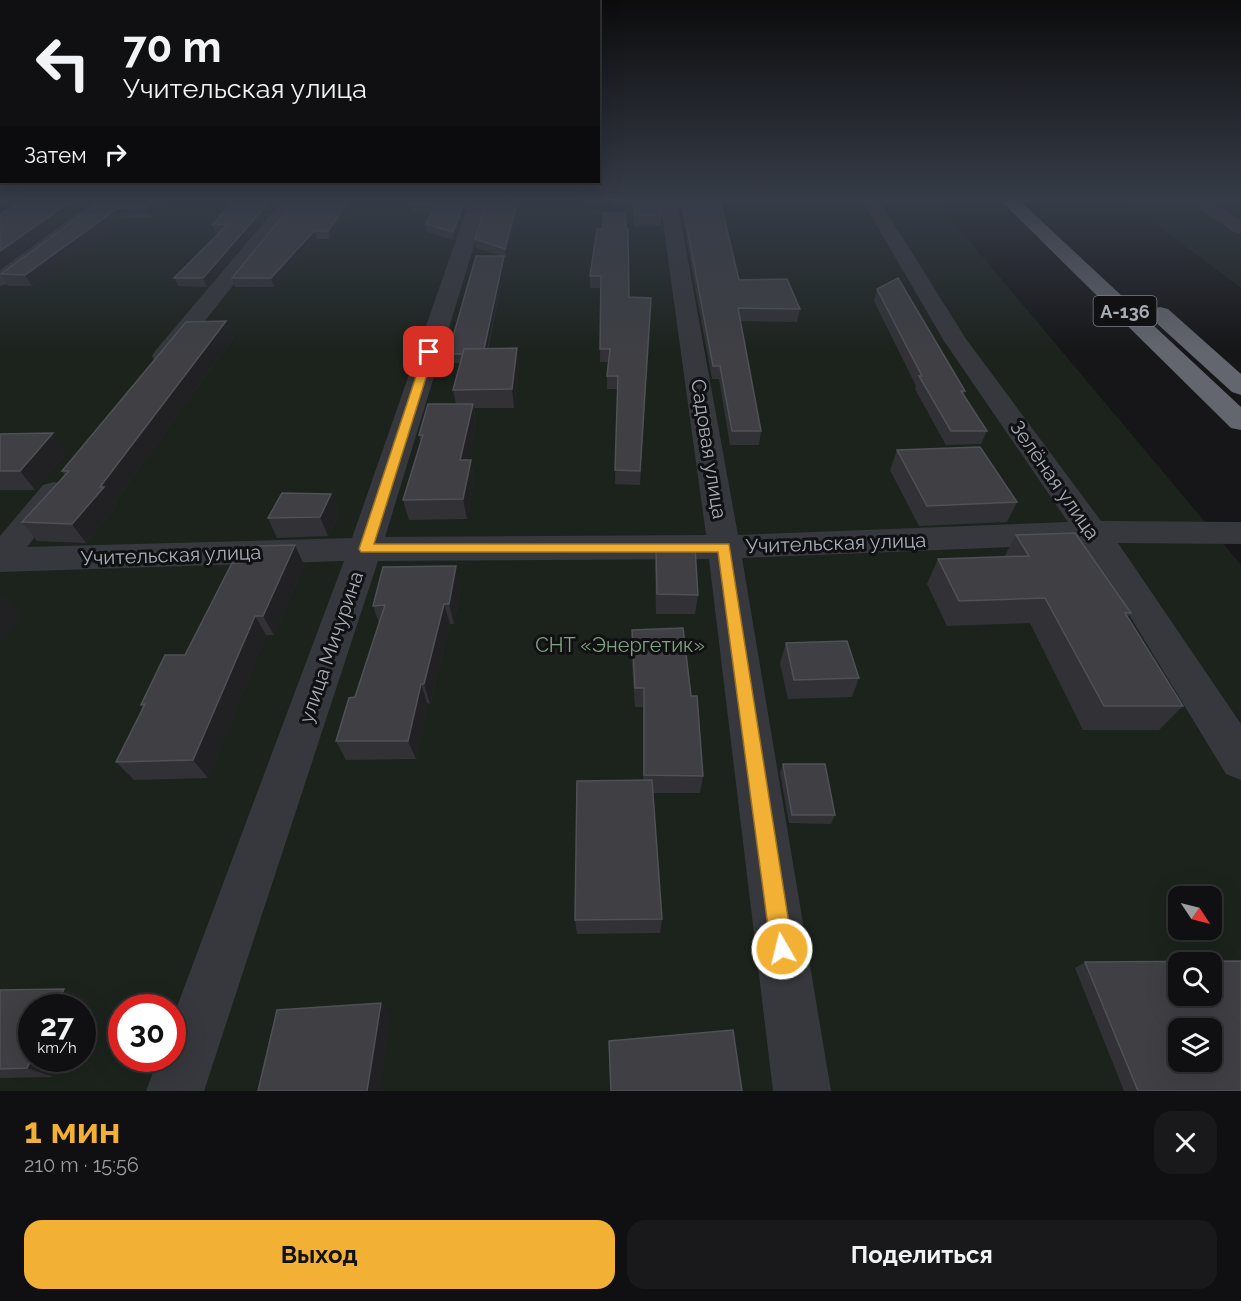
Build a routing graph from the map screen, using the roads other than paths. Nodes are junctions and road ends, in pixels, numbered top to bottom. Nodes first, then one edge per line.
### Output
1 (39, 251) edge
2 (250, 251) edge
3 (462, 251) edge
4 (676, 251) edge
5 (901, 251) edge
6 (1062, 251) edge
7 (1089, 251) edge
8 (0, 280) edge
9 (1128, 286) dead end
10 (1146, 301) dead end
11 (150, 374) edge
12 (1241, 387) edge
13 (1241, 422) edge
14 (67, 476) edge
15 (1092, 532) junction
16 (1241, 533) edge
17 (724, 547) junction
18 (365, 549) junction
19 (0, 559) edge
20 (1241, 759) edge
21 (175, 1091) edge
22 (802, 1091) edge

1 - 8 street
2 - 11 street
3 - 18 street, улица Мичурина
4 - 17 street, Садовая улица
5 - 15 street, Зелёная улица
6 - 13 highway, А-136
7 - 9 highway, А-136
10 - 12 highway, А-136
14 - 19 street
15 - 16 street, Учительская улица
15 - 17 street, Учительская улица
15 - 20 street, Зелёная улица
17 - 18 street, Учительская улица
17 - 22 street, Садовая улица
18 - 19 street, Учительская улица
18 - 21 street, улица Мичурина

